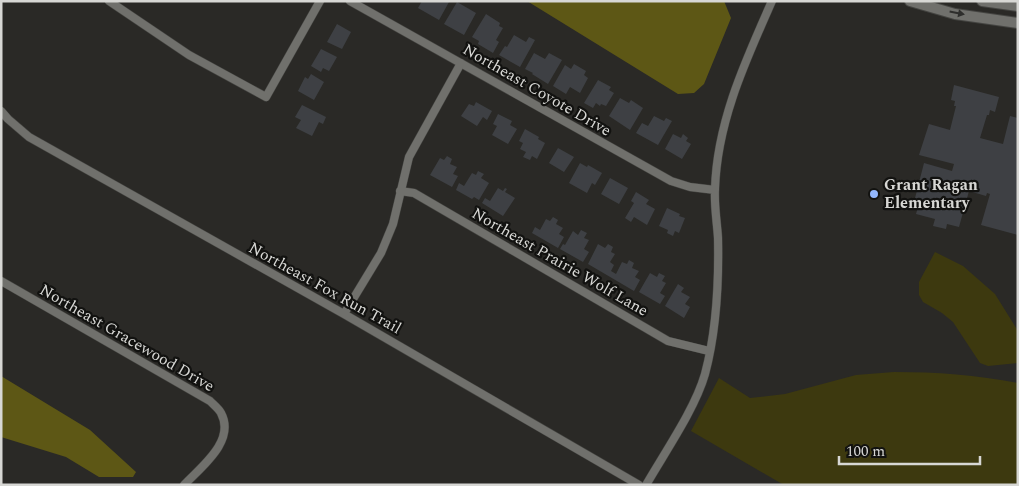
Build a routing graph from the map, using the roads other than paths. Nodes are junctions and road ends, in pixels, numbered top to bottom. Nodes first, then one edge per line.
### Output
1 (109, 1) edge
2 (320, 1) edge
3 (350, 1) edge
4 (772, 1) edge
5 (910, 1) edge
6 (982, 1) edge
7 (1018, 6) edge
8 (1018, 23) edge
9 (461, 63) junction
10 (1, 111) edge
11 (715, 190) junction
12 (400, 191) junction
13 (1, 281) edge
14 (344, 314) junction
15 (709, 351) junction
16 (184, 485) edge
17 (639, 485) edge
18 (646, 485) edge

1 - 2 street
3 - 9 street, Northeast Coyote Drive
4 - 11 street
5 -> 8 street
6 - 7 street
9 - 11 street, Northeast Coyote Drive
9 - 12 street
10 - 14 street, Northeast Fox Run Trail
11 - 15 street
12 - 14 street
12 - 15 street, Northeast Prairie Wolf Lane
13 - 16 street, Northeast Gracewood Drive
14 - 17 street, Northeast Fox Run Trail
15 - 18 street

